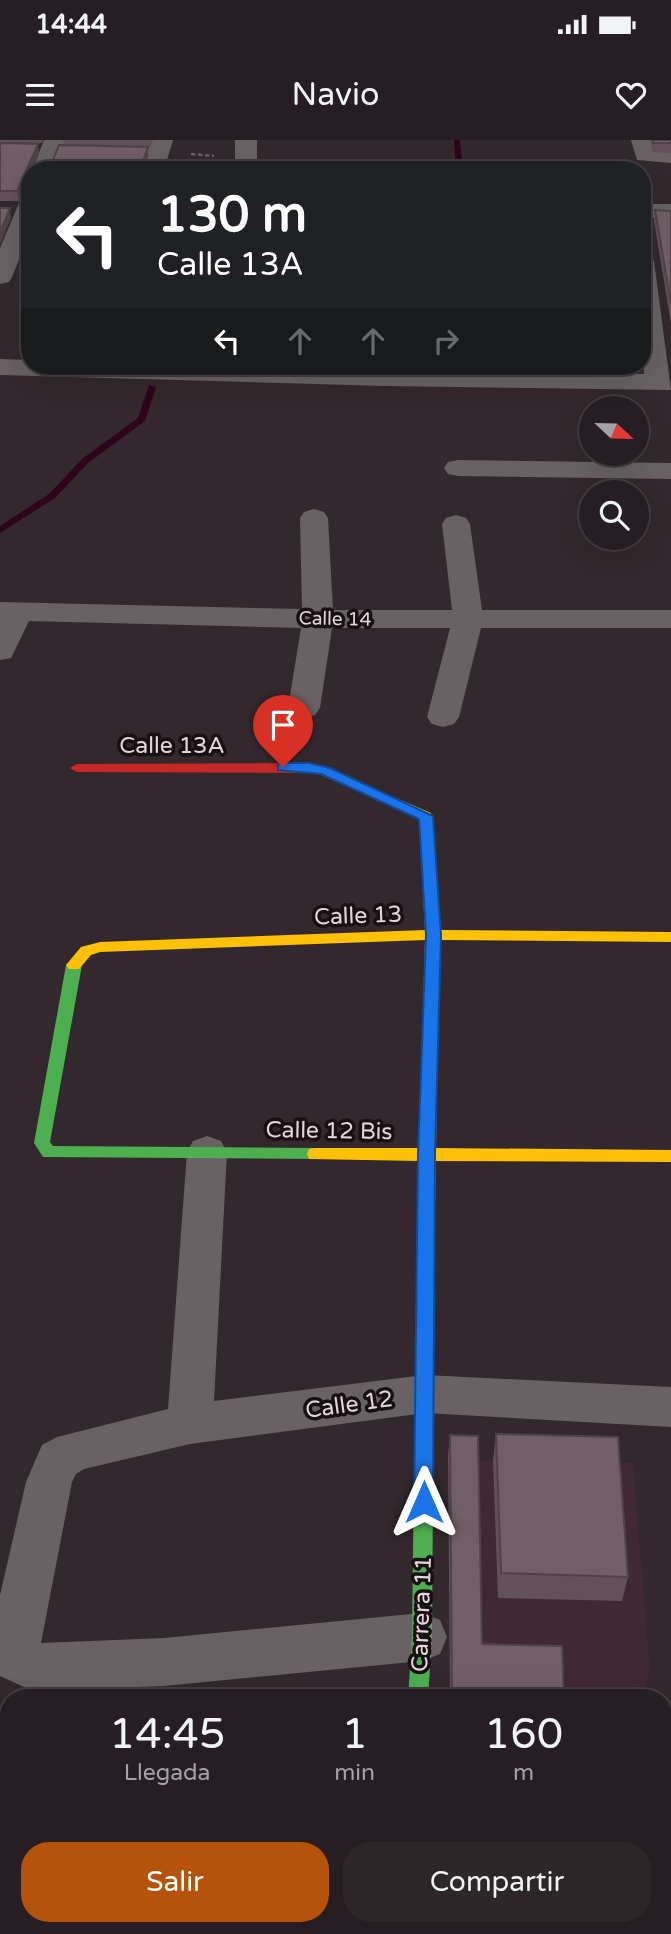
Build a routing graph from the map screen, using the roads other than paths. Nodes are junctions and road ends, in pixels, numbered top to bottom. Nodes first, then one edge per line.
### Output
1 (55, 140) edge
2 (162, 140) edge
3 (246, 140) edge
4 (643, 148) edge
5 (671, 156) edge
6 (47, 161) edge
7 (156, 161) edge
8 (246, 161) edge
9 (21, 209) edge
10 (0, 210) edge
11 (651, 211) edge
12 (671, 211) edge
13 (21, 227) edge
14 (0, 277) edge
15 (651, 335) edge
16 (0, 367) edge
17 (21, 368) edge
18 (279, 375) edge
19 (664, 382) edge
20 (458, 468) dead end
21 (671, 471) edge
22 (314, 518) dead end
23 (456, 524) dead end
24 (9, 611) edge
25 (318, 618) junction
26 (468, 619) junction
27 (671, 619) edge
28 (0, 651) edge
29 (304, 708) dead end
30 (443, 717) dead end
31 (77, 768) dead end
32 (426, 816) joint
33 (433, 935) junction
34 (671, 937) edge
35 (43, 1133) joint
36 (207, 1152) junction
37 (427, 1154) junction
38 (671, 1156) edge
39 (425, 1394) junction
40 (671, 1407) edge
41 (190, 1424) junction
42 (422, 1637) junction
43 (419, 1689) edge

1 - 6 street
2 - 7 street
3 - 8 street
4 - 5 street
9 - 10 street
11 - 12 street
13 - 14 street
15 - 19 street
16 - 17 street
18 - 19 street
20 - 21 street
22 - 25 street
23 - 26 street
24 - 25 street, Calle 14
24 - 28 street
25 - 26 street, Calle 14
25 - 29 street
26 - 27 street, Calle 14
26 - 30 street
31 - 32 street, Calle 13A
32 - 33 street, Carrera 11
33 - 34 street, Calle 13
33 - 35 street, Calle 13
33 - 37 street, Carrera 11
35 - 36 street, Calle 12 Bis
36 - 37 street, Calle 12 Bis
36 - 41 street
37 - 38 street, Calle 12 Bis
37 - 39 street, Carrera 11
39 - 40 street, Calle 12
39 - 41 street, Calle 12
39 - 42 street, Carrera 11
41 - 42 street, Calle 12
42 - 43 street, Carrera 11

